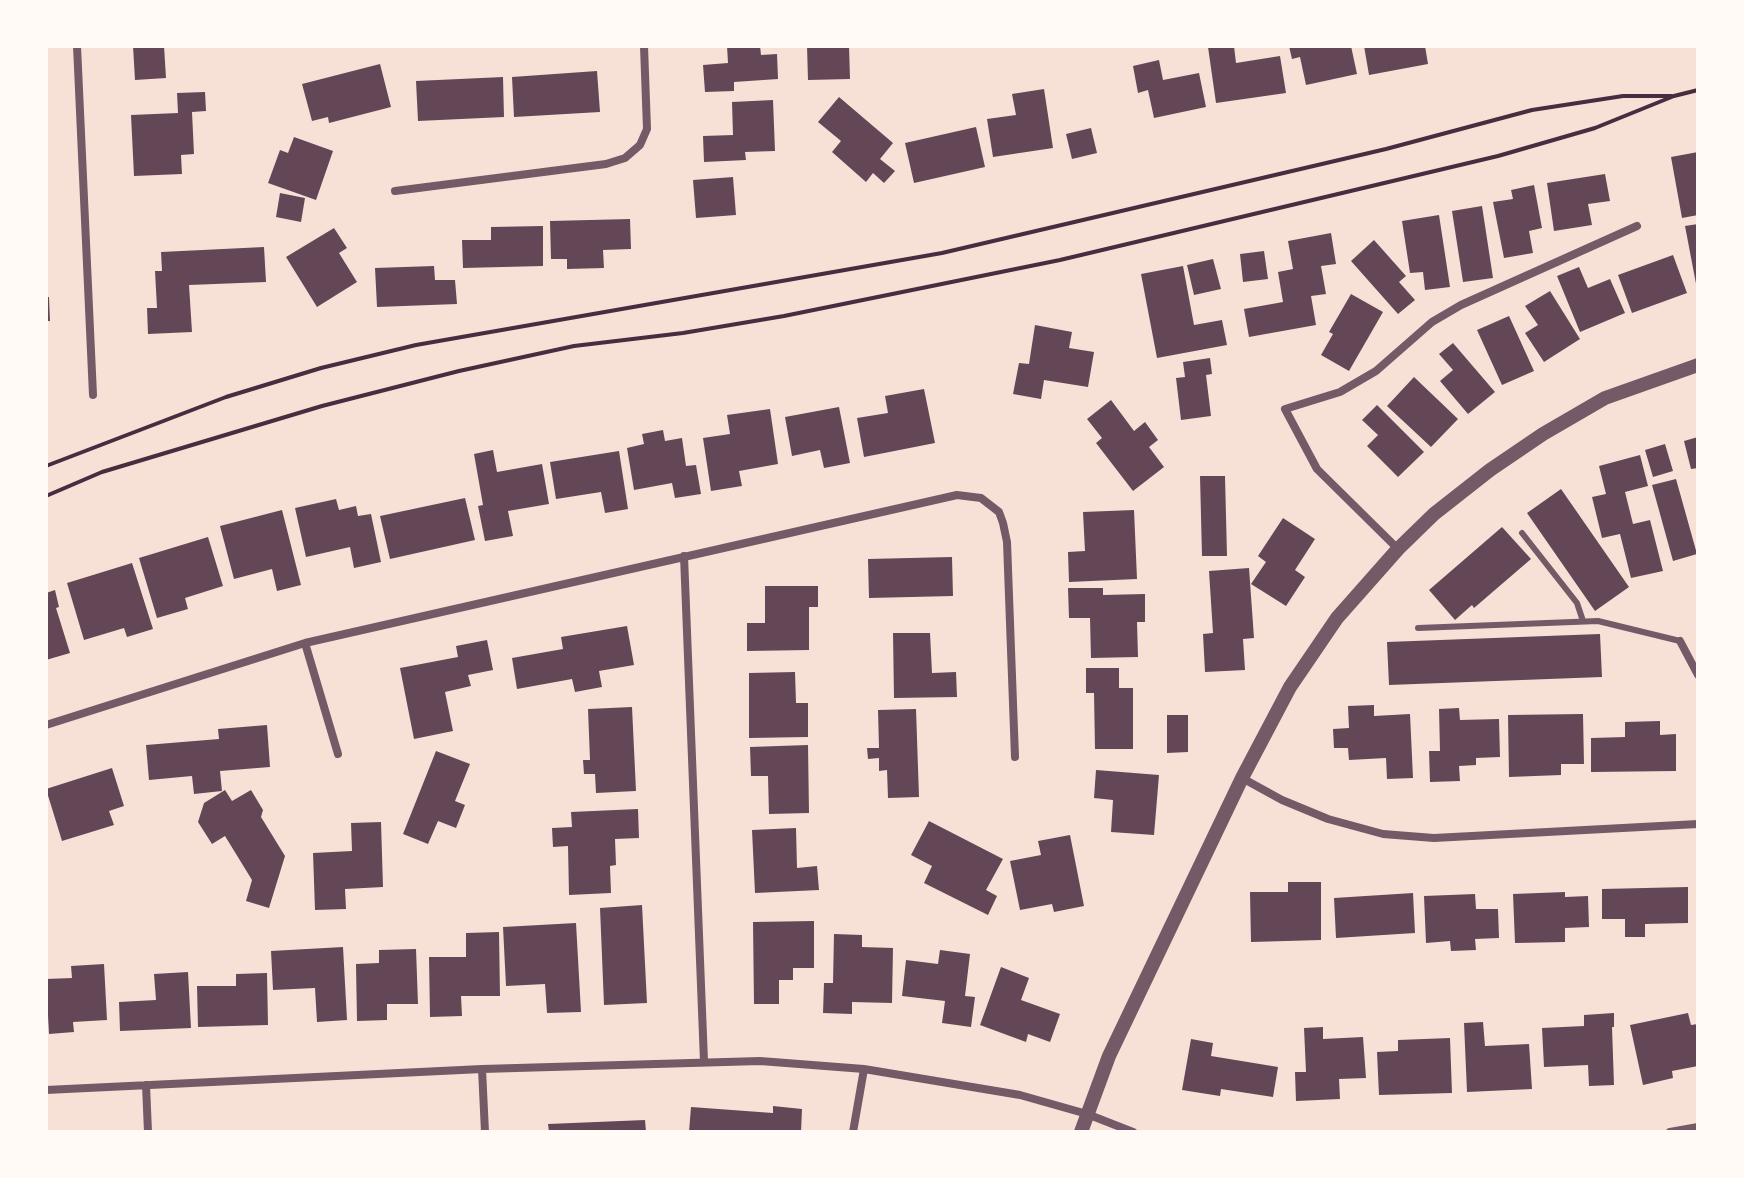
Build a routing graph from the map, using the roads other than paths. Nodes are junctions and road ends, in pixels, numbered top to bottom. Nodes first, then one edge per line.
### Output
1 (77, 46) edge
2 (644, 46) edge
3 (395, 191) dead end
4 (1637, 226) dead end
5 (1698, 365) edge
6 (93, 395) dead end
7 (1522, 533) dead end
8 (1398, 549) junction
9 (684, 556) junction
10 (1583, 621) junction
11 (1418, 628) dead end
12 (1680, 641) joint
13 (305, 643) junction
14 (1698, 675) edge
15 (46, 725) edge
16 (338, 754) dead end
17 (1015, 757) dead end
18 (1242, 778) junction
19 (1698, 824) edge
20 (704, 1061) junction
21 (482, 1069) junction
22 (864, 1069) junction
23 (146, 1085) junction
24 (46, 1090) edge
25 (1087, 1114) junction
26 (1698, 1127) edge
27 (148, 1132) edge
28 (485, 1132) edge
29 (853, 1132) edge
30 (1081, 1132) edge
31 (1133, 1132) edge
32 (1670, 1132) edge

1 - 6 street
2 - 3 street
4 - 8 street
5 - 8 street
7 - 10 lane
8 - 18 street
9 - 13 street
9 - 17 street
9 - 20 street
10 - 11 lane
10 - 12 lane
12 - 14 street
13 - 15 street
13 - 16 street
18 - 19 street
18 - 25 street
20 - 21 street
20 - 22 street
21 - 23 street
21 - 28 street
22 - 25 street
22 - 29 street
23 - 24 street
23 - 27 street
25 - 30 street
25 - 31 street
26 - 32 street

